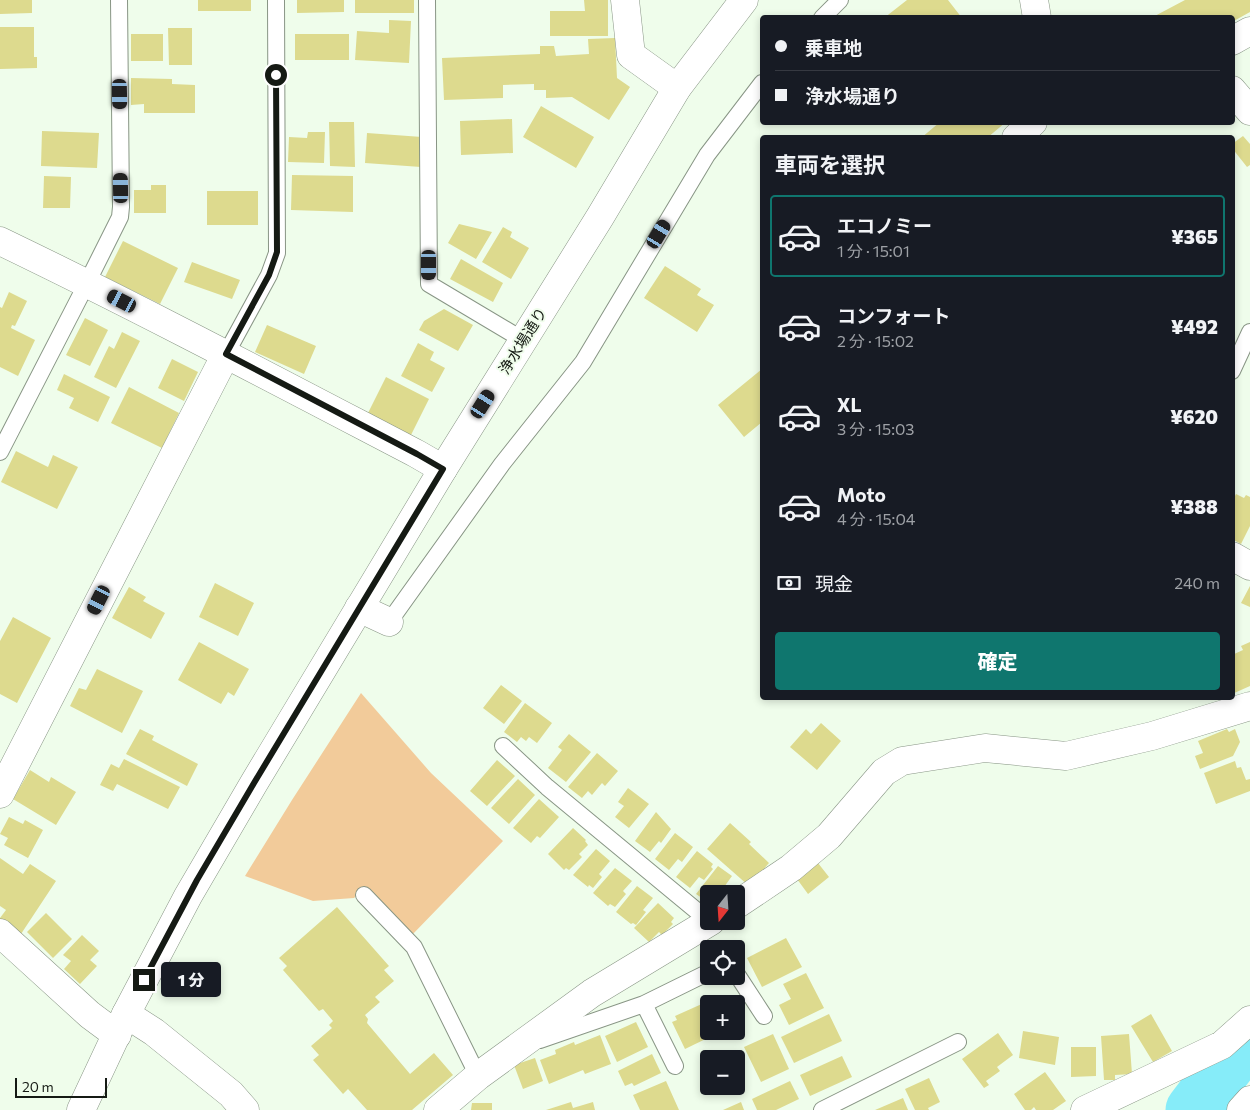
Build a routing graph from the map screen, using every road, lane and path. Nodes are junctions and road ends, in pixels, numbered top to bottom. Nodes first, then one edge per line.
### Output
1 (119, 0) edge
2 (276, 0) edge
3 (427, 0) edge
4 (625, 0) edge
5 (744, 0) edge
6 (840, 0) edge
7 (1034, 0) edge
8 (825, 15) edge
9 (1036, 15) edge
10 (1250, 31) edge
11 (1235, 39) edge
12 (760, 86) edge
13 (677, 88) junction
14 (1235, 94) edge
15 (1250, 111) edge
16 (1030, 125) edge
17 (1019, 135) edge
18 (0, 241) edge
19 (87, 283) junction
20 (1250, 332) edge
21 (523, 340) junction
22 (226, 354) junction
23 (1235, 364) edge
24 (0, 452) edge
25 (443, 469) junction
26 (1235, 558) edge
27 (1250, 566) edge
28 (359, 608) junction
29 (389, 622) joint
30 (1250, 706) edge
31 (503, 746) dead end
32 (0, 794) edge
33 (364, 895) dead end
34 (745, 898) edge
35 (700, 913) edge
36 (700, 927) edge
37 (0, 933) edge
38 (700, 976) edge
39 (744, 985) edge
40 (644, 1004) junction
41 (764, 1016) dead end
42 (1250, 1020) edge
43 (122, 1024) junction
44 (958, 1042) dead end
45 (520, 1045) junction
46 (675, 1066) dead end
47 (478, 1076) junction
48 (1250, 1100) edge
49 (81, 1110) edge
50 (245, 1110) edge
51 (438, 1110) edge
52 (822, 1110) edge
53 (1085, 1110) edge
54 (1241, 1110) edge

1 - 19 lane
2 - 22 lane
3 - 21 lane
4 - 13 street
5 - 13 street, 浄水場通り
6 - 8 lane
7 - 9 street
10 - 11 street
12 - 29 lane
13 - 21 street, 浄水場通り
14 - 15 street
16 - 17 street
18 - 19 street
19 - 22 street
19 - 24 lane
20 - 23 lane
21 - 25 street, 浄水場通り
22 - 25 street
22 - 32 street
25 - 28 street, 浄水場通り
26 - 27 street
28 - 29 street
28 - 43 street, 浄水場通り
30 - 34 street
31 - 35 lane
33 - 47 lane
36 - 45 street
37 - 43 street
38 - 40 lane
39 - 41 lane
40 - 45 lane
40 - 46 lane
42 - 53 street
43 - 49 street, 浄水場通り
43 - 50 street
44 - 52 lane
45 - 47 street
47 - 51 street
48 - 54 street

